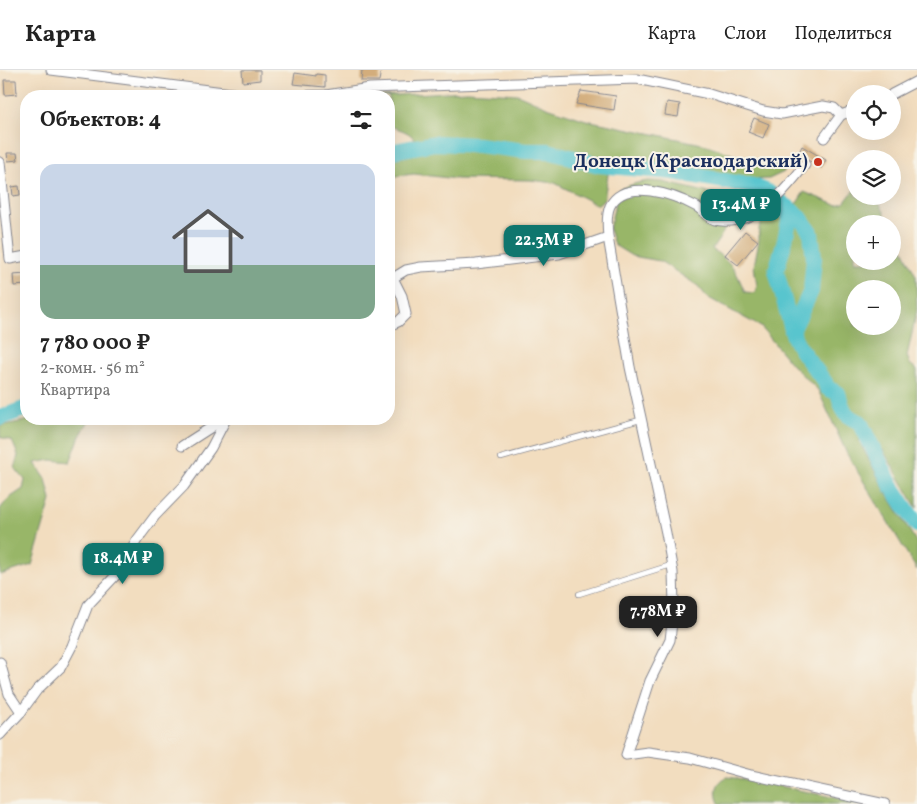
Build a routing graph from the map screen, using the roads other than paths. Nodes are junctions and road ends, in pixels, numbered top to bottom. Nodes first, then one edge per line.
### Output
1 (51, 70) edge
2 (917, 81) edge
3 (901, 89) edge
4 (208, 90) edge
5 (357, 90) edge
6 (846, 114) edge
7 (841, 116) junction
8 (824, 138) dead end
9 (0, 162) edge
10 (805, 165) dead end
11 (4, 234) edge
12 (608, 237) junction
13 (20, 258) edge
14 (395, 277) edge
15 (395, 282) edge
16 (395, 323) edge
17 (640, 420) junction
18 (215, 425) edge
19 (222, 425) edge
20 (182, 446) dead end
21 (501, 458) dead end
22 (671, 565) junction
23 (579, 594) dead end
24 (0, 662) edge
25 (21, 712) junction
26 (0, 735) edge
27 (885, 804) edge

1 - 4 street
2 - 3 street
5 - 7 street
6 - 7 street
7 - 8 street
9 - 11 street
10 - 12 street
11 - 13 street
12 - 14 street
12 - 17 street
15 - 16 street
17 - 21 lane
17 - 22 street
18 - 20 street
19 - 25 street
22 - 23 lane
22 - 27 street
24 - 25 street
25 - 26 street

